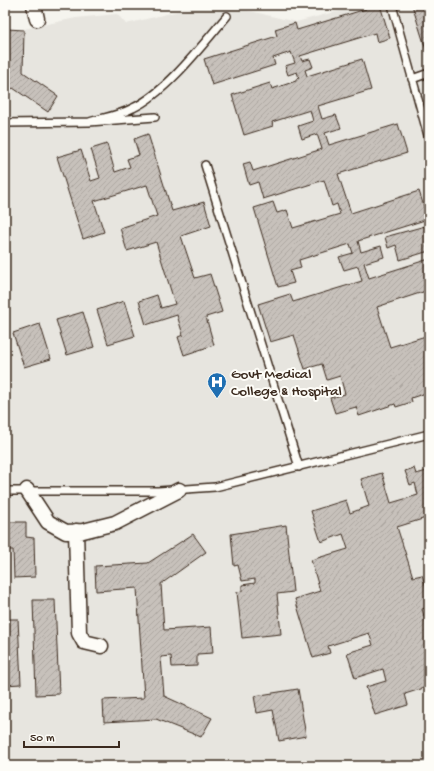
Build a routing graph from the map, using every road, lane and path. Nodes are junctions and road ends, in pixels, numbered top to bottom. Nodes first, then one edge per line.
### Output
1 (34, 5) edge
2 (392, 5) edge
3 (227, 16) dead end
4 (37, 19) dead end
5 (429, 73) edge
6 (412, 78) junction
7 (155, 117) dead end
8 (89, 122) junction
9 (5, 123) edge
10 (429, 139) edge
11 (205, 165) dead end
12 (429, 434) edge
13 (299, 467) junction
14 (5, 490) edge
15 (27, 490) junction
16 (179, 490) junction
17 (76, 531) junction
18 (101, 646) dead end

1 - 4 street
2 - 6 lane
3 - 8 lane
5 - 6 lane
6 - 10 lane
7 - 8 lane
8 - 9 lane
11 - 13 lane
12 - 13 lane
13 - 16 lane
14 - 15 lane
15 - 16 lane
15 - 17 street
16 - 17 street
17 - 18 street

